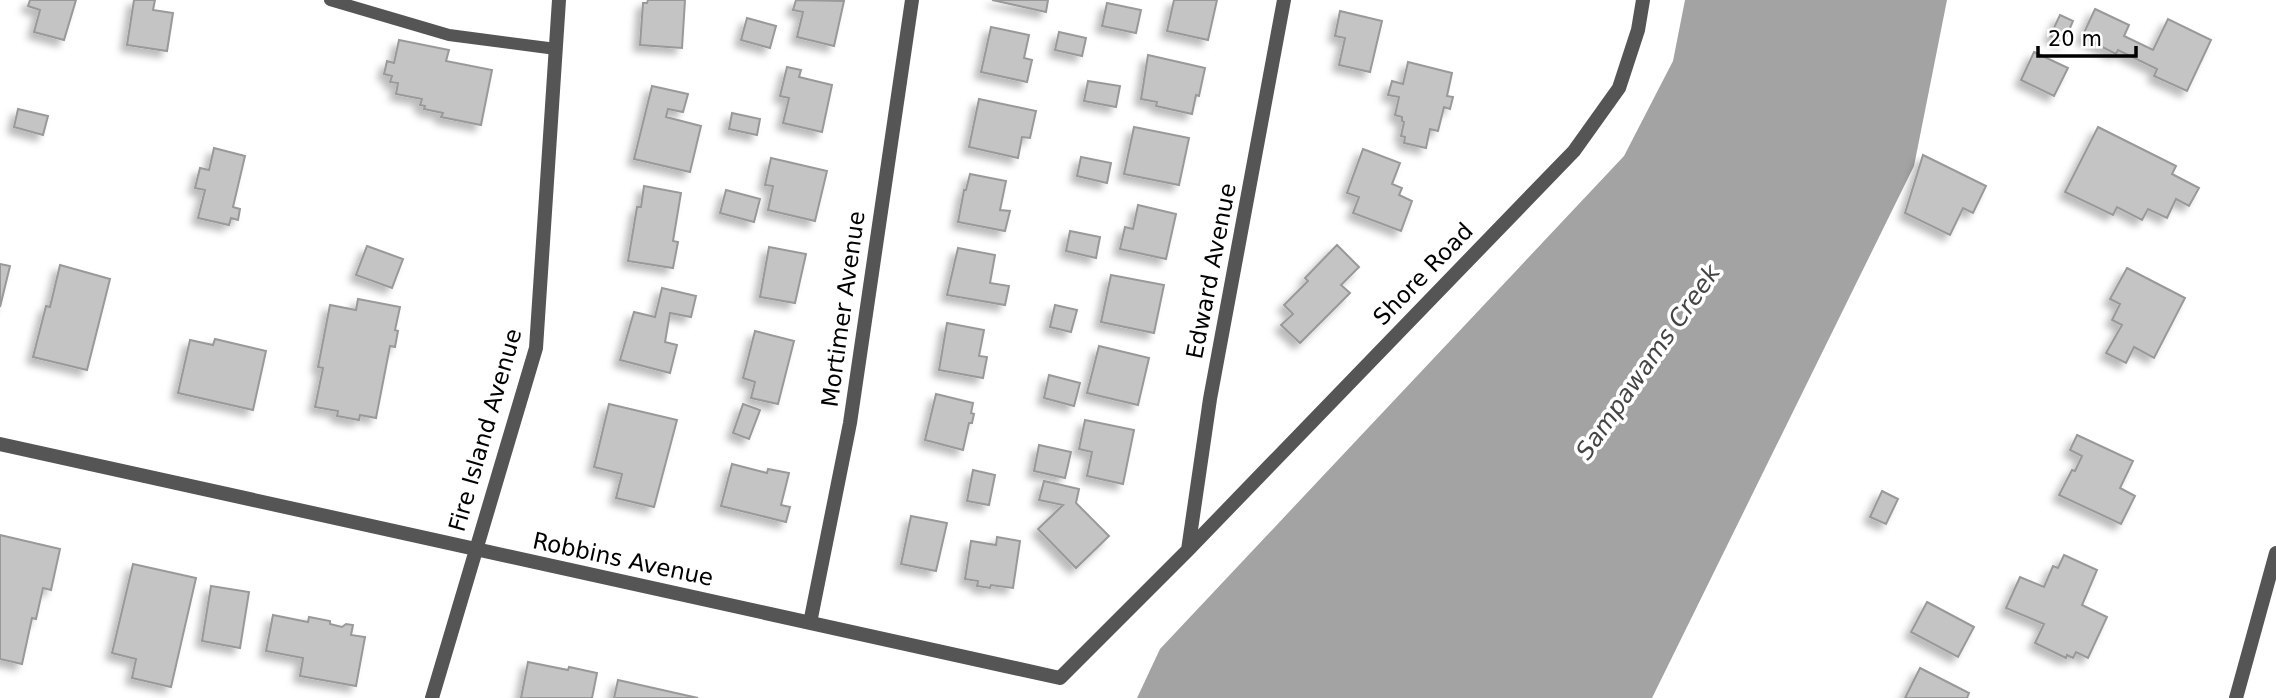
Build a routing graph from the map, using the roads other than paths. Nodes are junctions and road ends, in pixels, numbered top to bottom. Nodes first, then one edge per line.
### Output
1 (330, 0) edge
2 (559, 0) edge
3 (912, 0) edge
4 (1284, 0) edge
5 (1643, 0) edge
6 (556, 49) junction
7 (0, 444) edge
8 (475, 550) junction
9 (1188, 550) junction
10 (2276, 554) edge
11 (810, 623) junction
12 (432, 698) edge
13 (2236, 698) edge

1 - 6 lane
2 - 6 street, Fire Island Avenue
3 - 11 street, Mortimer Avenue
4 - 9 street, Edward Avenue
5 - 9 street, Shore Road
6 - 8 street, Fire Island Avenue
7 - 8 street, Robbins Avenue
8 - 11 street, Robbins Avenue
8 - 12 street, Fire Island Avenue
9 - 11 street, Robbins Avenue
10 - 13 street

